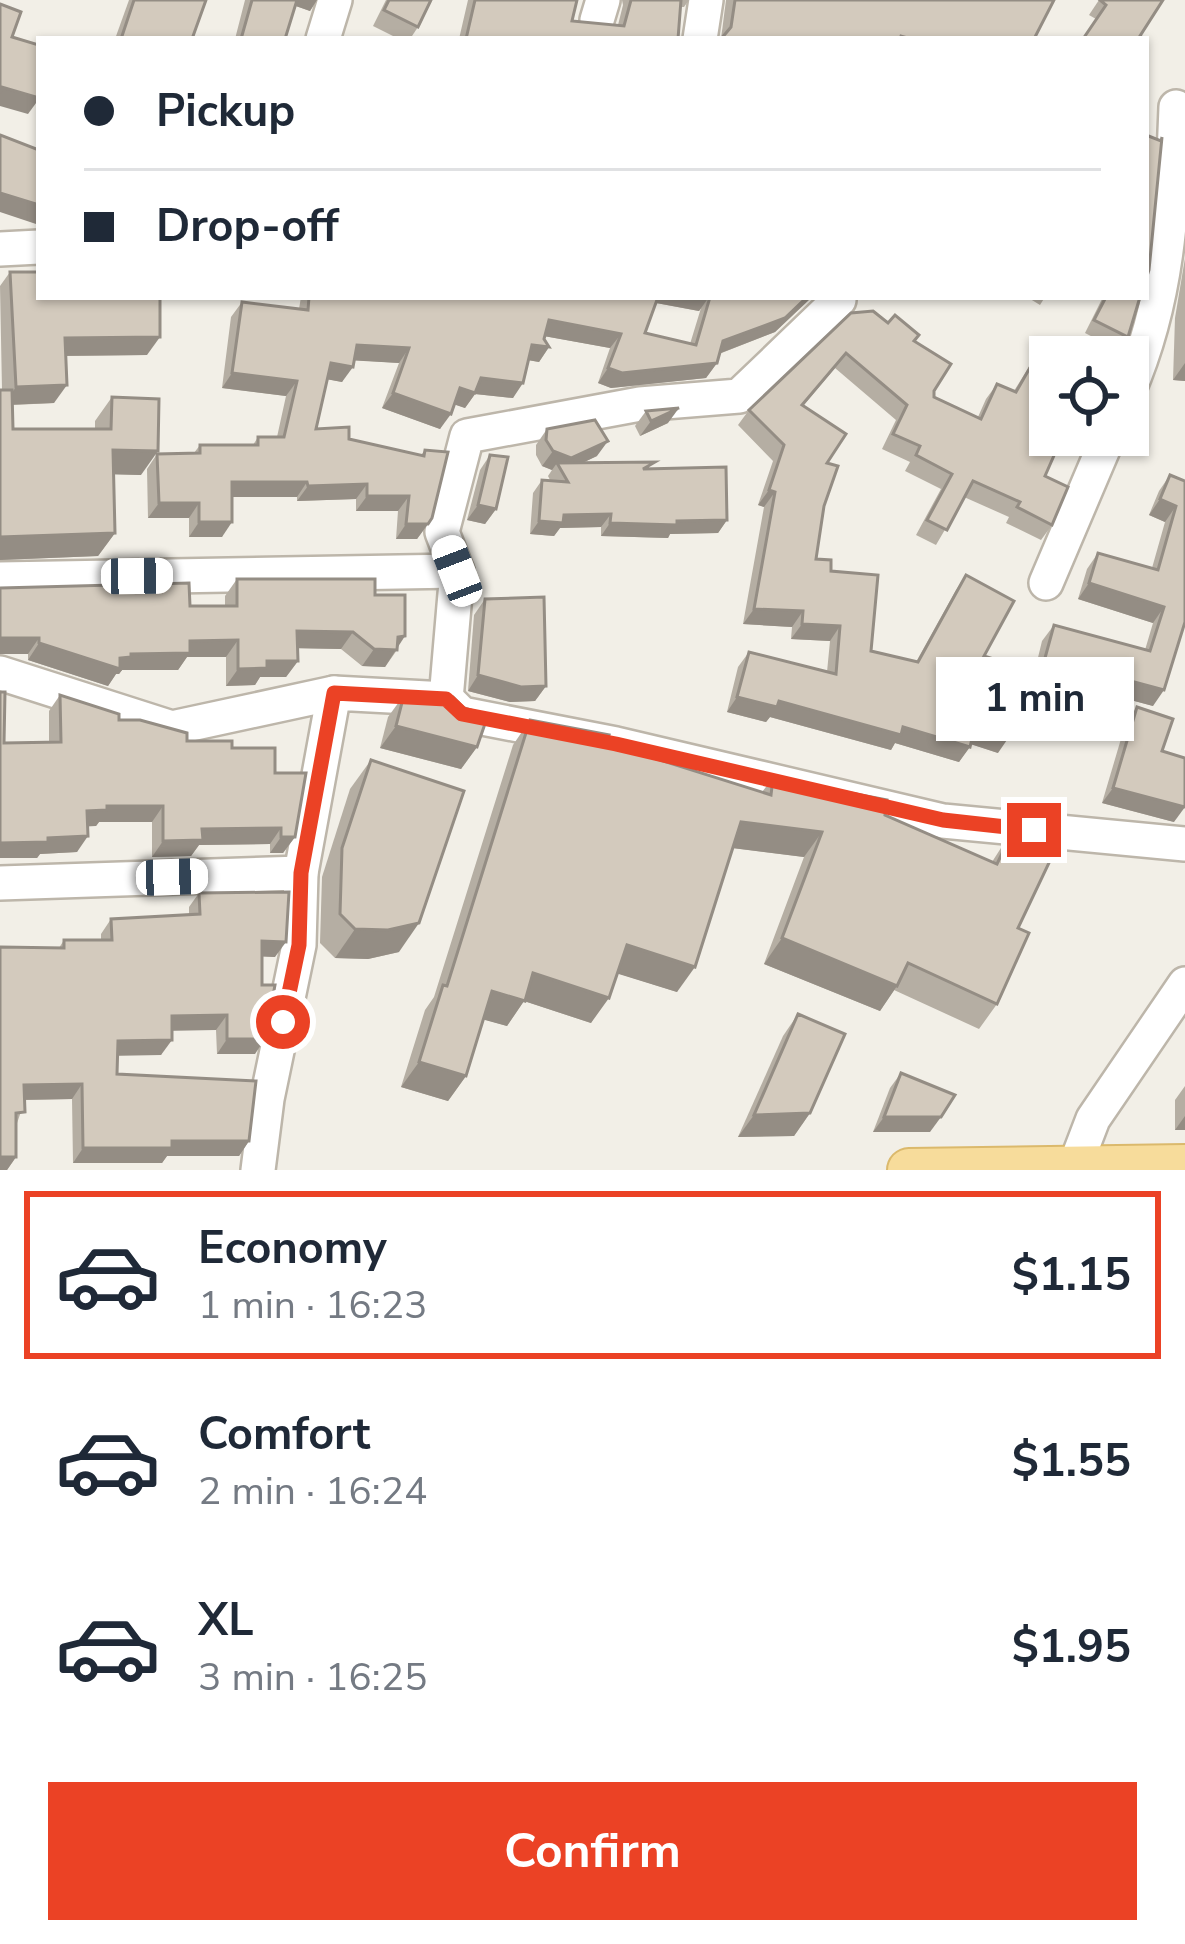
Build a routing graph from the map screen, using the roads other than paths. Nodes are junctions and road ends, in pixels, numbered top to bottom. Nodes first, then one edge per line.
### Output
1 (335, 0) edge
2 (706, 0) edge
3 (324, 36) edge
4 (700, 36) edge
5 (1169, 107) edge
6 (36, 247) edge
7 (0, 248) edge
8 (843, 300) edge
9 (1149, 341) edge
10 (1100, 456) edge
11 (457, 571) junction
12 (0, 579) edge
13 (1046, 583) dead end
14 (0, 673) edge
15 (334, 693) junction
16 (446, 699) junction
17 (1185, 844) edge
18 (301, 873) junction
19 (0, 883) edge
20 (1185, 984) edge
21 (1185, 1166) edge
22 (1048, 1168) edge
23 (258, 1170) edge
24 (909, 1170) edge

1 - 3 street
2 - 4 street
5 - 9 street
6 - 7 street
8 - 11 street
10 - 13 street
11 - 12 street
11 - 16 street
14 - 15 street
15 - 16 street
15 - 18 street
16 - 17 street
18 - 19 street
18 - 23 street
20 - 22 street
21 - 22 main road
22 - 24 main road

